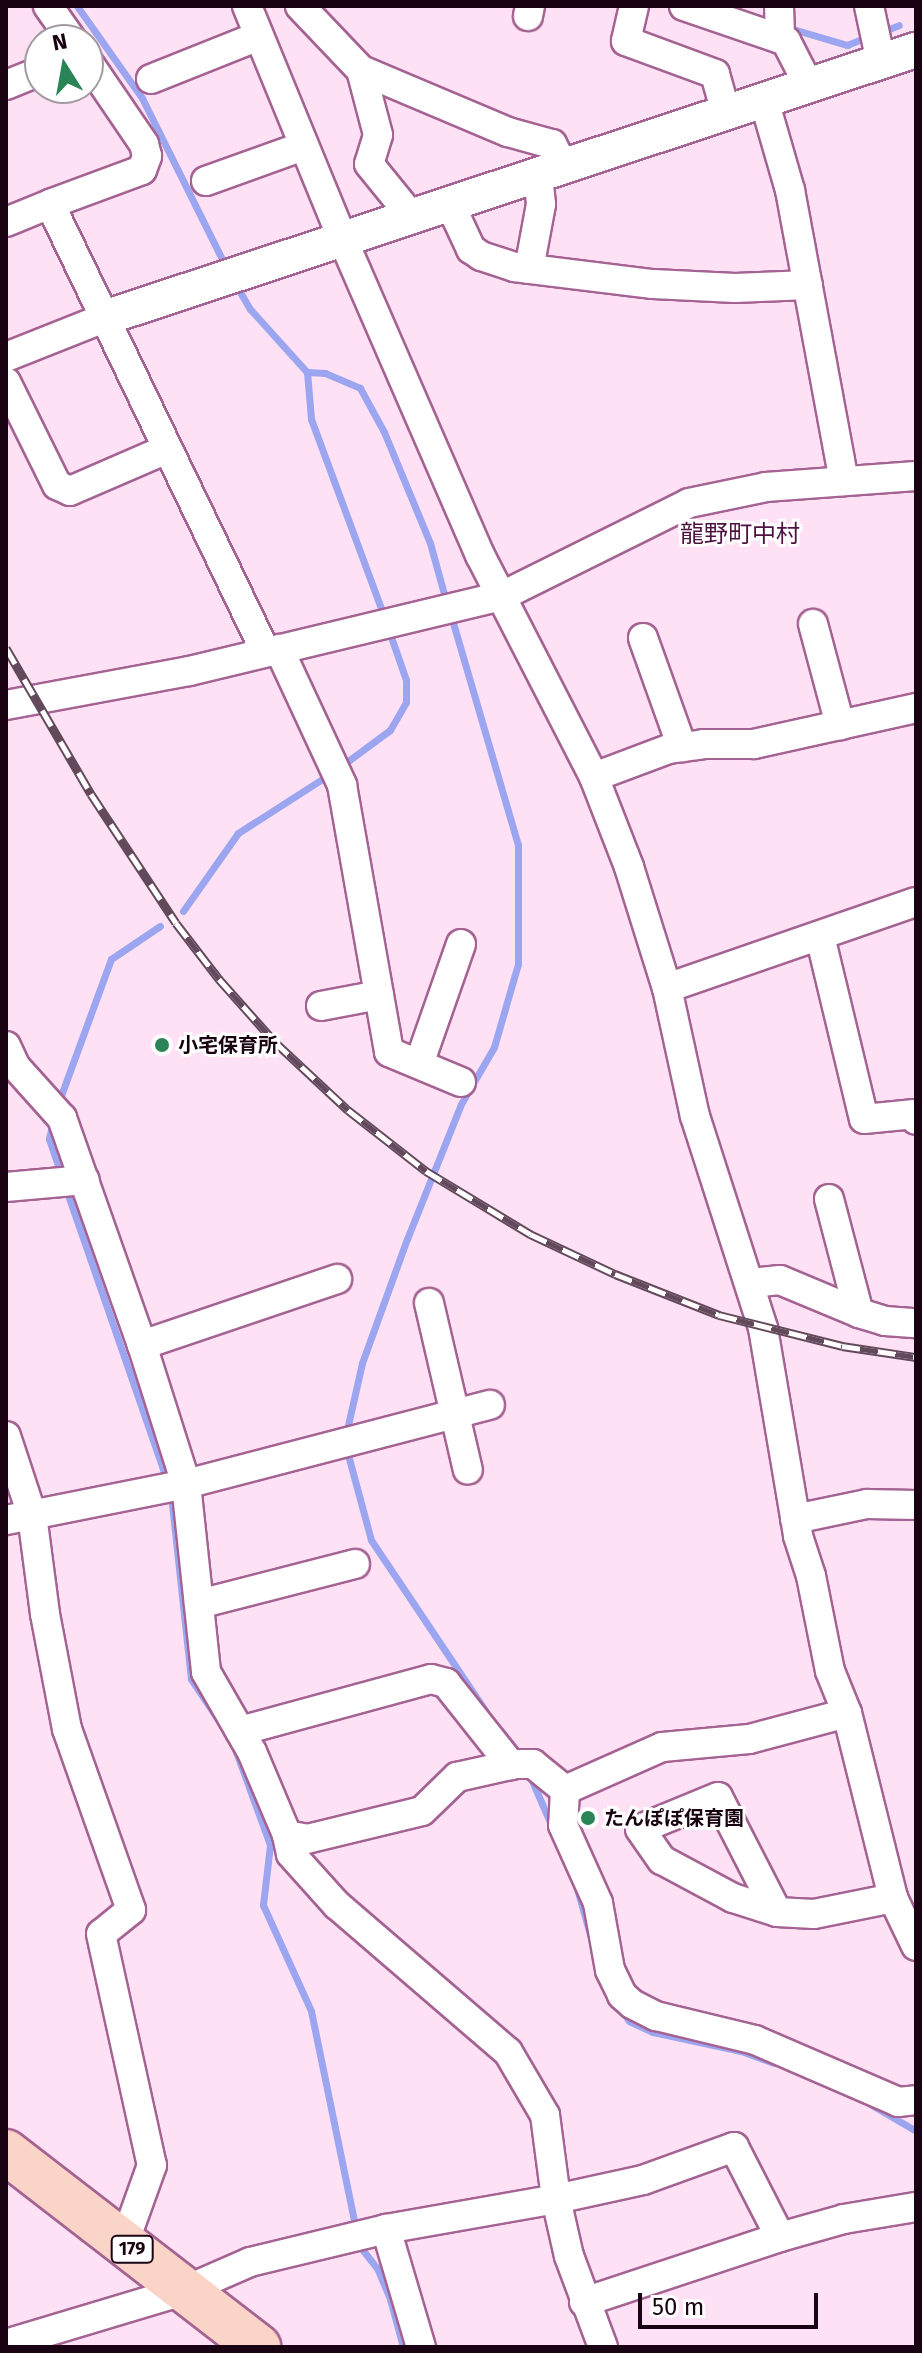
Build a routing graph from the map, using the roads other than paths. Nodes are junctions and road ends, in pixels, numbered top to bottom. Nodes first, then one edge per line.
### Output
1 (48, 6) edge
2 (300, 6) edge
3 (634, 6) edge
4 (684, 6) edge
5 (779, 6) edge
6 (869, 6) edge
7 (251, 7) edge
8 (61, 24) edge
9 (259, 36) junction
10 (780, 39) junction
11 (916, 50) edge
12 (881, 62) junction
13 (361, 70) junction
14 (151, 79) dead end
15 (104, 85) edge
16 (809, 86) junction
17 (764, 100) junction
18 (726, 113) junction
19 (304, 146) junction
20 (551, 171) junction
21 (206, 181) dead end
22 (50, 204) junction
23 (450, 204) junction
24 (412, 217) junction
25 (6, 222) edge
26 (343, 240) junction
27 (529, 269) junction
28 (808, 285) junction
29 (104, 318) junction
30 (6, 337) edge
31 (6, 357) edge
32 (6, 382) edge
33 (167, 449) junction
34 (916, 476) edge
35 (844, 481) junction
36 (502, 596) junction
37 (813, 624) dead end
38 (643, 638) dead end
39 (272, 650) junction
40 (6, 705) edge
41 (916, 708) edge
42 (840, 725) junction
43 (682, 747) junction
44 (594, 777) junction
45 (916, 902) edge
46 (820, 936) junction
47 (461, 944) dead end
48 (667, 988) junction
49 (379, 995) junction
50 (321, 1006) dead end
51 (6, 1046) edge
52 (419, 1064) junction
53 (461, 1082) dead end
54 (916, 1120) edge
55 (85, 1180) junction
56 (6, 1187) edge
57 (829, 1199) dead end
58 (337, 1279) dead end
59 (751, 1283) junction
60 (429, 1303) dead end
61 (859, 1313) junction
62 (916, 1323) edge
63 (142, 1345) junction
64 (490, 1405) dead end
65 (454, 1414) junction
66 (6, 1436) edge
67 (468, 1470) dead end
68 (186, 1484) junction
69 (916, 1505) edge
70 (19, 1518) edge
71 (795, 1519) junction
72 (355, 1564) dead end
73 (199, 1604) junction
74 (847, 1713) junction
75 (240, 1731) junction
76 (511, 1765) junction
77 (565, 1790) junction
78 (287, 1835) junction
79 (893, 1898) junction
80 (777, 1912) junction
81 (913, 1933) edge
82 (916, 2100) edge
83 (6, 2152) edge
84 (556, 2199) junction
85 (916, 2207) edge
86 (386, 2229) junction
87 (780, 2237) junction
88 (124, 2243) junction
89 (186, 2290) junction
90 (584, 2302) junction
91 (6, 2344) edge
92 (258, 2347) edge
93 (421, 2347) edge
94 (603, 2347) edge

1 - 8 street
2 - 13 street
3 - 18 street
4 - 10 street
5 - 10 street
6 - 12 street
7 - 9 street
9 - 14 street
9 - 19 street
10 - 16 street
11 - 12 street
12 - 16 street
13 - 20 street
13 - 24 street
15 - 22 street
16 - 17 street
17 - 18 street
17 - 28 street
18 - 20 street
19 - 21 street
19 - 26 street
20 - 23 street
20 - 27 street
22 - 25 street
22 - 29 street
23 - 24 street
23 - 27 street
24 - 26 street
26 - 29 street
26 - 36 street
27 - 28 street
28 - 35 street
29 - 30 street
29 - 31 street
29 - 33 street
32 - 33 street
33 - 39 street
34 - 35 street
35 - 36 street
36 - 39 street
36 - 44 street
37 - 42 street
38 - 43 street
39 - 40 street
39 - 49 street
41 - 42 street
42 - 43 street
43 - 44 street
44 - 48 street
45 - 46 street
46 - 48 street
46 - 54 street
47 - 52 street
48 - 59 street
49 - 50 street
49 - 52 street
51 - 55 street
52 - 53 street
55 - 56 street
55 - 63 street
57 - 61 street
58 - 63 street
59 - 61 street
59 - 71 street
60 - 65 street
61 - 62 street
63 - 68 street
64 - 65 street
65 - 67 street
65 - 68 street
66 - 70 street
68 - 70 street
68 - 73 street
69 - 71 street
70 - 88 street
71 - 74 street
72 - 73 street
73 - 75 street
74 - 77 street
74 - 79 street
75 - 76 street
75 - 78 street
76 - 77 street
76 - 78 street
77 - 82 street
78 - 84 street
79 - 80 street
79 - 81 street
80 - 80 street
83 - 88 highway, 179
84 - 86 street
84 - 87 street
84 - 90 street
85 - 87 street
86 - 89 street
86 - 93 street
87 - 90 street
88 - 89 highway, 179
89 - 91 street
89 - 92 highway, 179
90 - 94 street

